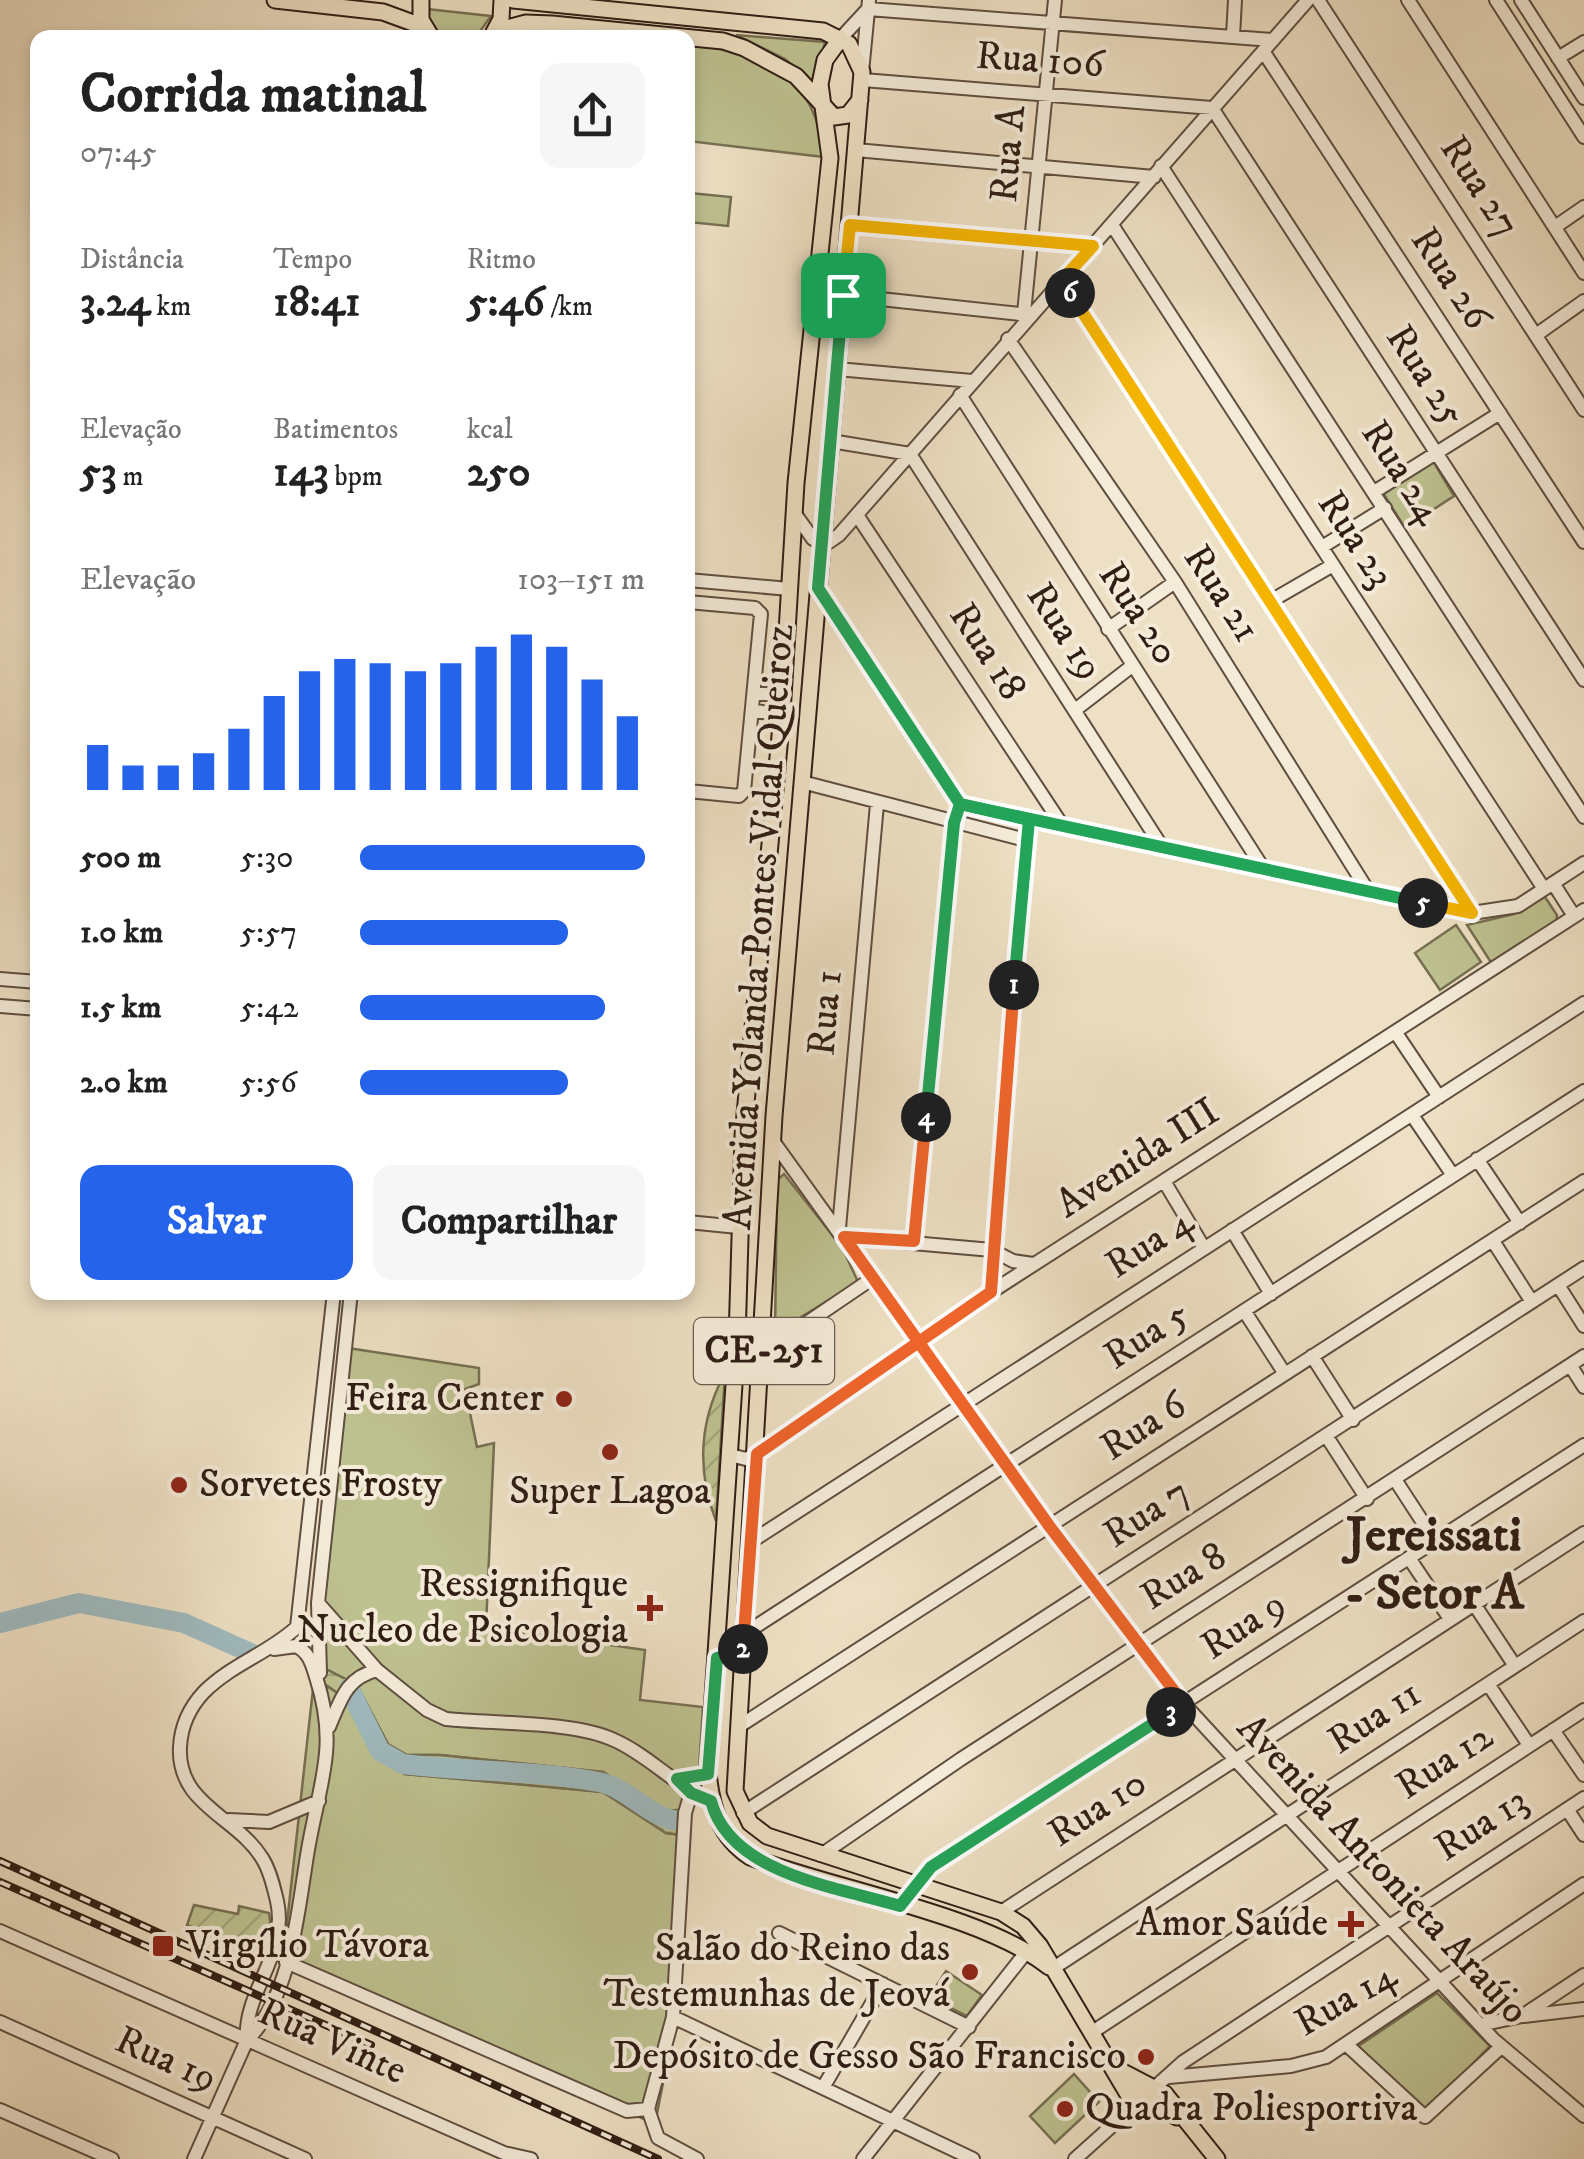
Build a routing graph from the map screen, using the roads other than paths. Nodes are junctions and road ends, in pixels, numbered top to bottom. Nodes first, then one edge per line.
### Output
1 (274, 0) edge
2 (421, 0) edge
3 (502, 0) edge
4 (513, 0) edge
5 (1055, 0) edge
6 (1235, 0) edge
7 (1308, 0) edge
8 (1318, 0) edge
9 (1408, 0) edge
10 (1496, 0) edge
11 (1521, 0) edge
12 (868, 5) edge
13 (1053, 23) junction
14 (421, 30) edge
15 (428, 30) edge
16 (495, 30) edge
17 (510, 30) edge
18 (611, 30) edge
19 (1233, 36) junction
20 (695, 38) edge
21 (841, 38) junction
22 (1584, 42) edge
23 (1267, 45) junction
24 (1558, 58) junction
25 (862, 76) junction
26 (1574, 84) junction
27 (1047, 94) junction
28 (1557, 95) junction
29 (1584, 98) edge
30 (860, 100) junction
31 (822, 107) junction
32 (1212, 108) junction
33 (1584, 137) edge
34 (856, 150) junction
35 (1041, 166) junction
36 (1158, 171) junction
37 (1584, 207) edge
38 (850, 225) junction
39 (1112, 226) junction
40 (1555, 227) junction
41 (1034, 240) junction
42 (1093, 246) junction
43 (1584, 272) edge
44 (1062, 280) junction
45 (843, 295) junction
46 (1584, 301) edge
47 (1028, 314) junction
48 (1536, 335) junction
49 (1008, 339) junction
50 (837, 369) junction
51 (972, 381) junction
52 (960, 395) junction
53 (1584, 410) edge
54 (1500, 413) junction
55 (831, 441) junction
56 (1436, 453) junction
57 (910, 454) junction
58 (829, 460) junction
59 (796, 483) junction
60 (1374, 492) junction
61 (794, 506) junction
62 (1386, 508) junction
63 (857, 515) junction
64 (822, 542) junction
65 (1584, 542) edge
66 (1322, 547) junction
67 (1333, 565) junction
68 (695, 581) edge
69 (1175, 582) junction
70 (818, 588) junction
71 (789, 589) junction
72 (1269, 602) junction
73 (695, 603) edge
74 (1108, 630) junction
75 (1132, 666) junction
76 (1584, 680) edge
77 (754, 693) junction
78 (783, 696) junction
79 (1075, 710) junction
80 (753, 711) junction
81 (782, 714) junction
82 (802, 782) junction
83 (695, 791) edge
84 (877, 804) junction
85 (960, 804) junction
86 (1584, 817) edge
87 (1029, 820) junction
88 (954, 823) junction
89 (1062, 825) junction
90 (1026, 840) junction
91 (1162, 847) junction
92 (1584, 864) edge
93 (1263, 868) junction
94 (1549, 886) junction
95 (1368, 891) junction
96 (1472, 913) junction
97 (1579, 913) edge
98 (760, 964) junction
99 (786, 966) junction
100 (0, 979) edge
101 (30, 981) edge
102 (757, 996) junction
103 (784, 1000) junction
104 (1584, 1003) edge
105 (0, 1006) edge
106 (30, 1008) edge
107 (1396, 1033) junction
108 (1584, 1090) edge
109 (1439, 1097) junction
110 (1412, 1115) junction
111 (773, 1141) junction
112 (1477, 1159) junction
113 (1452, 1174) junction
114 (1164, 1181) junction
115 (1584, 1181) edge
116 (695, 1223) edge
117 (1520, 1224) junction
118 (738, 1227) junction
119 (1232, 1230) junction
120 (842, 1232) junction
121 (914, 1241) junction
122 (1493, 1241) junction
123 (1204, 1248) junction
124 (992, 1250) junction
125 (1035, 1264) junction
126 (1584, 1268) edge
127 (873, 1278) junction
128 (1558, 1285) junction
129 (991, 1292) junction
130 (1270, 1294) junction
131 (333, 1300) edge
132 (351, 1300) edge
133 (1532, 1302) junction
134 (1246, 1312) junction
135 (1584, 1326) edge
136 (920, 1342) junction
137 (764, 1352) junction
138 (1312, 1356) junction
139 (1584, 1356) edge
140 (1570, 1365) junction
141 (1285, 1374) junction
142 (1584, 1387) edge
143 (964, 1404) junction
144 (1353, 1420) junction
145 (1327, 1437) junction
146 (1584, 1444) edge
147 (757, 1454) junction
148 (730, 1455) junction
149 (1006, 1464) junction
150 (1396, 1481) junction
151 (1367, 1499) junction
152 (1050, 1527) junction
153 (1584, 1533) edge
154 (752, 1541) junction
155 (1435, 1541) junction
156 (1409, 1558) junction
157 (1094, 1586) junction
158 (318, 1603) junction
159 (1474, 1604) junction
160 (1450, 1619) junction
161 (1584, 1622) edge
162 (743, 1646) junction
163 (1137, 1646) junction
164 (274, 1650) junction
165 (717, 1651) junction
166 (1515, 1666) junction
167 (377, 1670) junction
168 (1488, 1684) junction
169 (320, 1691) junction
170 (1184, 1704) junction
171 (1584, 1710) edge
172 (329, 1727) junction
173 (738, 1728) junction
174 (1553, 1730) junction
175 (1529, 1745) junction
176 (1233, 1760) junction
177 (708, 1774) junction
178 (1584, 1775) edge
179 (677, 1779) junction
180 (691, 1793) junction
181 (1584, 1798) edge
182 (319, 1801) junction
183 (711, 1801) junction
184 (1567, 1809) junction
185 (743, 1813) junction
186 (1285, 1814) junction
187 (222, 1819) junction
188 (1584, 1835) edge
189 (821, 1855) junction
190 (1336, 1872) junction
191 (1584, 1884) edge
192 (915, 1886) junction
193 (938, 1891) junction
194 (900, 1906) junction
195 (1000, 1912) junction
196 (930, 1915) junction
197 (1385, 1926) junction
198 (0, 1931) edge
199 (779, 1933) dead end
200 (1028, 1952) junction
201 (286, 1962) junction
202 (1052, 1970) junction
203 (1584, 1975) edge
204 (1439, 1980) junction
205 (883, 1984) junction
206 (1584, 2010) edge
207 (1522, 2016) junction
208 (673, 2017) junction
209 (0, 2022) edge
210 (1480, 2025) junction
211 (969, 2027) junction
212 (1092, 2033) junction
213 (247, 2040) junction
214 (1347, 2045) junction
215 (1502, 2047) junction
216 (1106, 2058) junction
217 (824, 2086) junction
218 (1151, 2092) junction
219 (1559, 2094) junction
220 (1584, 2105) edge
221 (648, 2109) junction
222 (0, 2110) edge
223 (214, 2116) junction
224 (1584, 2116) edge
225 (896, 2119) junction
226 (965, 2157) edge
227 (112, 2159) edge
228 (194, 2159) edge
229 (305, 2159) edge
230 (531, 2159) edge
231 (697, 2159) edge
232 (864, 2159) edge
233 (1074, 2159) edge
234 (1217, 2159) edge

1 - 14 main road
2 - 15 main road
3 - 16 main road
4 - 21 main road
5 - 13 street, Rua A
6 - 19 street
7 - 23 street
8 - 48 street, Rua 27
9 - 40 street
10 - 28 street
11 - 24 street
12 - 13 street
12 - 21 street
12 - 25 street
13 - 19 street
13 - 27 street, Rua A
17 - 18 main road
19 - 23 street
20 - 31 main road
21 - 25 main road
21 - 31 main road, CE-251
22 - 24 street
23 - 32 street
23 - 54 street, Rua 26
24 - 26 street
25 - 27 street, Rua 106
25 - 30 main road, CE-251
26 - 28 street
26 - 29 street
27 - 32 street, Rua 106
27 - 35 street, Rua A
28 - 33 street
30 - 31 main road
30 - 34 main road, Avenida Yolanda Pontes Vidal Queiroz / CE-251
31 - 59 main road, Avenida Yolanda Pontes Vidal Queiroz / CE-251
32 - 36 street
32 - 56 street, Rua 25
34 - 35 street
34 - 38 main road, Avenida Yolanda Pontes Vidal Queiroz / CE-251
35 - 36 street
35 - 41 street, Rua A
36 - 39 street
36 - 60 street, Rua 24
37 - 40 street
38 - 41 street
38 - 45 main road, Avenida Yolanda Pontes Vidal Queiroz / CE-251
39 - 42 street
39 - 66 street, Rua 23
40 - 43 street
41 - 42 street
41 - 47 street, Rua A
42 - 44 street
44 - 47 street
44 - 72 street
45 - 47 street
45 - 50 main road, Avenida Yolanda Pontes Vidal Queiroz / CE-251
46 - 48 street
47 - 49 street
48 - 53 street, Rua 27
49 - 51 street
49 - 69 street, Rua 21
50 - 51 street
50 - 55 main road, Avenida Yolanda Pontes Vidal Queiroz / CE-251
51 - 52 street
52 - 57 street
52 - 74 street, Rua 20
54 - 56 street
54 - 65 street, Rua 26
55 - 57 street
55 - 58 main road, Avenida Yolanda Pontes Vidal Queiroz / CE-251
56 - 60 street
56 - 76 street, Rua 25
57 - 63 street
57 - 79 street, Rua 19
58 - 59 main road
58 - 64 main road, Avenida Yolanda Pontes Vidal Queiroz / CE-251
59 - 61 main road, Avenida Yolanda Pontes Vidal Queiroz / CE-251
60 - 62 street, Rua 24
61 - 64 street
61 - 71 main road, Avenida Yolanda Pontes Vidal Queiroz / CE-251
62 - 66 street
62 - 86 street, Rua 24
63 - 64 street
63 - 89 street, Rua 18
64 - 70 main road, Avenida Yolanda Pontes Vidal Queiroz / CE-251
66 - 67 street, Rua 23
67 - 72 street
67 - 94 street, Rua 23
68 - 71 street
69 - 74 street
69 - 95 street, Rua 21
70 - 82 main road, Avenida Yolanda Pontes Vidal Queiroz / CE-251
70 - 85 street
71 - 78 main road, Avenida Yolanda Pontes Vidal Queiroz / CE-251
72 - 96 street
73 - 77 street
74 - 75 street, Rua 20
75 - 79 street
75 - 93 street, Rua 20
77 - 78 street
77 - 80 street
78 - 81 main road, Avenida Yolanda Pontes Vidal Queiroz / CE-251
79 - 91 street, Rua 19
80 - 81 street
80 - 83 street
81 - 98 main road, Avenida Yolanda Pontes Vidal Queiroz / CE-251
82 - 84 street
82 - 99 main road, Avenida Yolanda Pontes Vidal Queiroz / CE-251
84 - 88 street
84 - 120 street, Rua 1
85 - 87 street
85 - 88 street
87 - 89 street
87 - 90 street
88 - 90 street
88 - 121 street
89 - 91 street
90 - 124 street
91 - 93 street
92 - 94 street
93 - 95 street
94 - 96 street
94 - 97 street, Rua 23
95 - 96 street
97 - 107 street, Avenida III
98 - 99 main road
98 - 102 main road, Avenida Yolanda Pontes Vidal Queiroz / CE-251
99 - 103 main road, Avenida Yolanda Pontes Vidal Queiroz / CE-251
100 - 101 street
102 - 103 main road
102 - 118 main road, Avenida Yolanda Pontes Vidal Queiroz / CE-251
103 - 111 main road, Avenida Yolanda Pontes Vidal Queiroz / CE-251
104 - 109 street, Rua 4
105 - 106 street
107 - 109 street
107 - 114 street, Avenida III
108 - 112 street, Rua 5
109 - 110 street, Rua 4
110 - 113 street
110 - 119 street, Rua 4
111 - 120 street, Avenida Antonieta Araújo
111 - 137 main road, Avenida Yolanda Pontes Vidal Queiroz / CE-251
112 - 113 street, Rua 5
112 - 117 street
113 - 130 street, Rua 5
114 - 123 street
114 - 125 street, Avenida III
115 - 117 street, Rua 6
116 - 118 street
117 - 122 street, Rua 6
118 - 148 main road, Avenida Yolanda Pontes Vidal Queiroz / CE-251
119 - 123 street, Rua 4
119 - 130 street
120 - 121 street
120 - 127 street, Avenida Antonieta Araújo
121 - 124 street
122 - 133 street
122 - 138 street, Rua 6
123 - 143 street, Rua 4
124 - 125 street
124 - 129 street
125 - 129 street, Avenida III
126 - 128 street, Rua 7
127 - 136 street, Avenida Antonieta Araújo
127 - 137 street
128 - 133 street, Rua 7
128 - 135 street
129 - 136 street, Avenida III
130 - 134 street, Rua 5
131 - 164 street
132 - 158 street
133 - 144 street, Rua 7
134 - 141 street
134 - 149 street, Rua 5
136 - 143 street, Avenida Antonieta Araújo
136 - 147 street, Avenida III
137 - 147 main road, Avenida Yolanda Pontes Vidal Queiroz / CE-251
138 - 141 street, Rua 6
138 - 144 street
139 - 140 street, Rua 8
140 - 142 street
140 - 150 street, Rua 8
141 - 152 street, Rua 6
143 - 149 street, Avenida Antonieta Araújo
143 - 154 street, Rua 4
144 - 145 street, Rua 7
145 - 151 street
145 - 157 street, Rua 7
146 - 155 street, Rua 9
147 - 148 street
147 - 154 main road, Avenida Yolanda Pontes Vidal Queiroz / CE-251
148 - 165 main road, Avenida Yolanda Pontes Vidal Queiroz / CE-251
149 - 152 street, Avenida Antonieta Araújo
149 - 162 street, Rua 5
150 - 151 street, Rua 8
150 - 155 street
151 - 163 street, Rua 8
152 - 157 street, Avenida Antonieta Araújo
152 - 173 street, Rua 6
153 - 159 street, Rua 10
154 - 162 main road, Avenida Yolanda Pontes Vidal Queiroz / CE-251
155 - 156 street, Rua 9
156 - 160 street
156 - 170 street, Rua 9
157 - 163 street, Avenida Antonieta Araújo
157 - 185 street, Rua 7
158 - 167 street
158 - 169 street
159 - 160 street, Rua 10
159 - 166 street
160 - 176 street, Rua 10
161 - 166 street, Rua 11
162 - 165 main road
162 - 173 main road, Avenida Yolanda Pontes Vidal Queiroz / CE-251
163 - 170 street, Avenida Antonieta Araújo
163 - 189 street, Rua 8
164 - 169 street
164 - 187 street
165 - 177 main road, Avenida Yolanda Pontes Vidal Queiroz / CE-251
166 - 168 street, Rua 11
167 - 172 street
167 - 179 street
168 - 175 street
168 - 186 street, Rua 11
169 - 172 street
170 - 176 street, Avenida Antonieta Araújo
170 - 192 street, Rua 9
171 - 174 street, Rua 12
172 - 182 street
173 - 185 main road, CE-251
174 - 175 street, Rua 12
174 - 178 street
175 - 190 street, Rua 12
176 - 186 street, Avenida Antonieta Araújo
176 - 195 street, Rua 10
177 - 179 street
177 - 183 main road, Avenida Yolanda Pontes Vidal Queiroz / CE-251
179 - 180 street
180 - 183 street
180 - 208 street
181 - 184 street, Rua 13
182 - 187 street
182 - 201 street
183 - 194 main road, Avenida Yolanda Pontes Vidal Queiroz / CE-251
184 - 188 street
184 - 197 street, Rua 13
185 - 189 main road, Avenida Yolanda Pontes Vidal Queiroz / CE-251
186 - 190 street, Avenida Antonieta Araújo
186 - 202 street, Rua 11
187 - 213 street
189 - 192 main road, Avenida Yolanda Pontes Vidal Queiroz / CE-251
190 - 197 street, Avenida Antonieta Araújo
190 - 212 street, Rua 12
191 - 204 street, Rua 14
192 - 193 main road, Avenida Yolanda Pontes Vidal Queiroz / CE-251
192 - 194 street, Rua 9
193 - 195 main road, Avenida Yolanda Pontes Vidal Queiroz / CE-251
193 - 196 main road
194 - 196 main road, Avenida Yolanda Pontes Vidal Queiroz / CE-251
195 - 202 main road, Avenida Yolanda Pontes Vidal Queiroz / CE-251
196 - 200 main road, Avenida Yolanda Pontes Vidal Queiroz / CE-251
197 - 204 street, Avenida Antonieta Araújo
197 - 218 street, Rua 13
198 - 213 street, Rua Vinte
199 - 205 street
200 - 202 main road, Avenida Yolanda Pontes Vidal Queiroz / CE-251
200 - 211 street
201 - 213 street
201 - 221 street
202 - 212 main road, Avenida Yolanda Pontes Vidal Queiroz / CE-251
203 - 207 street
204 - 210 street, Avenida Antonieta Araújo
204 - 214 street, Rua 14
205 - 211 street
205 - 217 street
206 - 207 street
207 - 210 street
208 - 217 street
208 - 221 street
209 - 223 street, Rua 19
210 - 215 street, Avenida Antonieta Araújo
211 - 225 street
212 - 216 main road, Avenida Yolanda Pontes Vidal Queiroz / CE-251
213 - 223 street
213 - 230 street, Rua Vinte
214 - 215 street
214 - 218 street, Rua 14
215 - 219 street, Avenida Antonieta Araújo
216 - 218 main road, CE-251
216 - 218 main road, Avenida Yolanda Pontes Vidal Queiroz / CE-251
217 - 225 street
218 - 233 street, Rua 13
218 - 234 main road, CE-251
219 - 220 street
219 - 224 street
221 - 231 street
222 - 227 street
223 - 228 street
223 - 229 street, Rua 19
225 - 226 street
225 - 232 street

